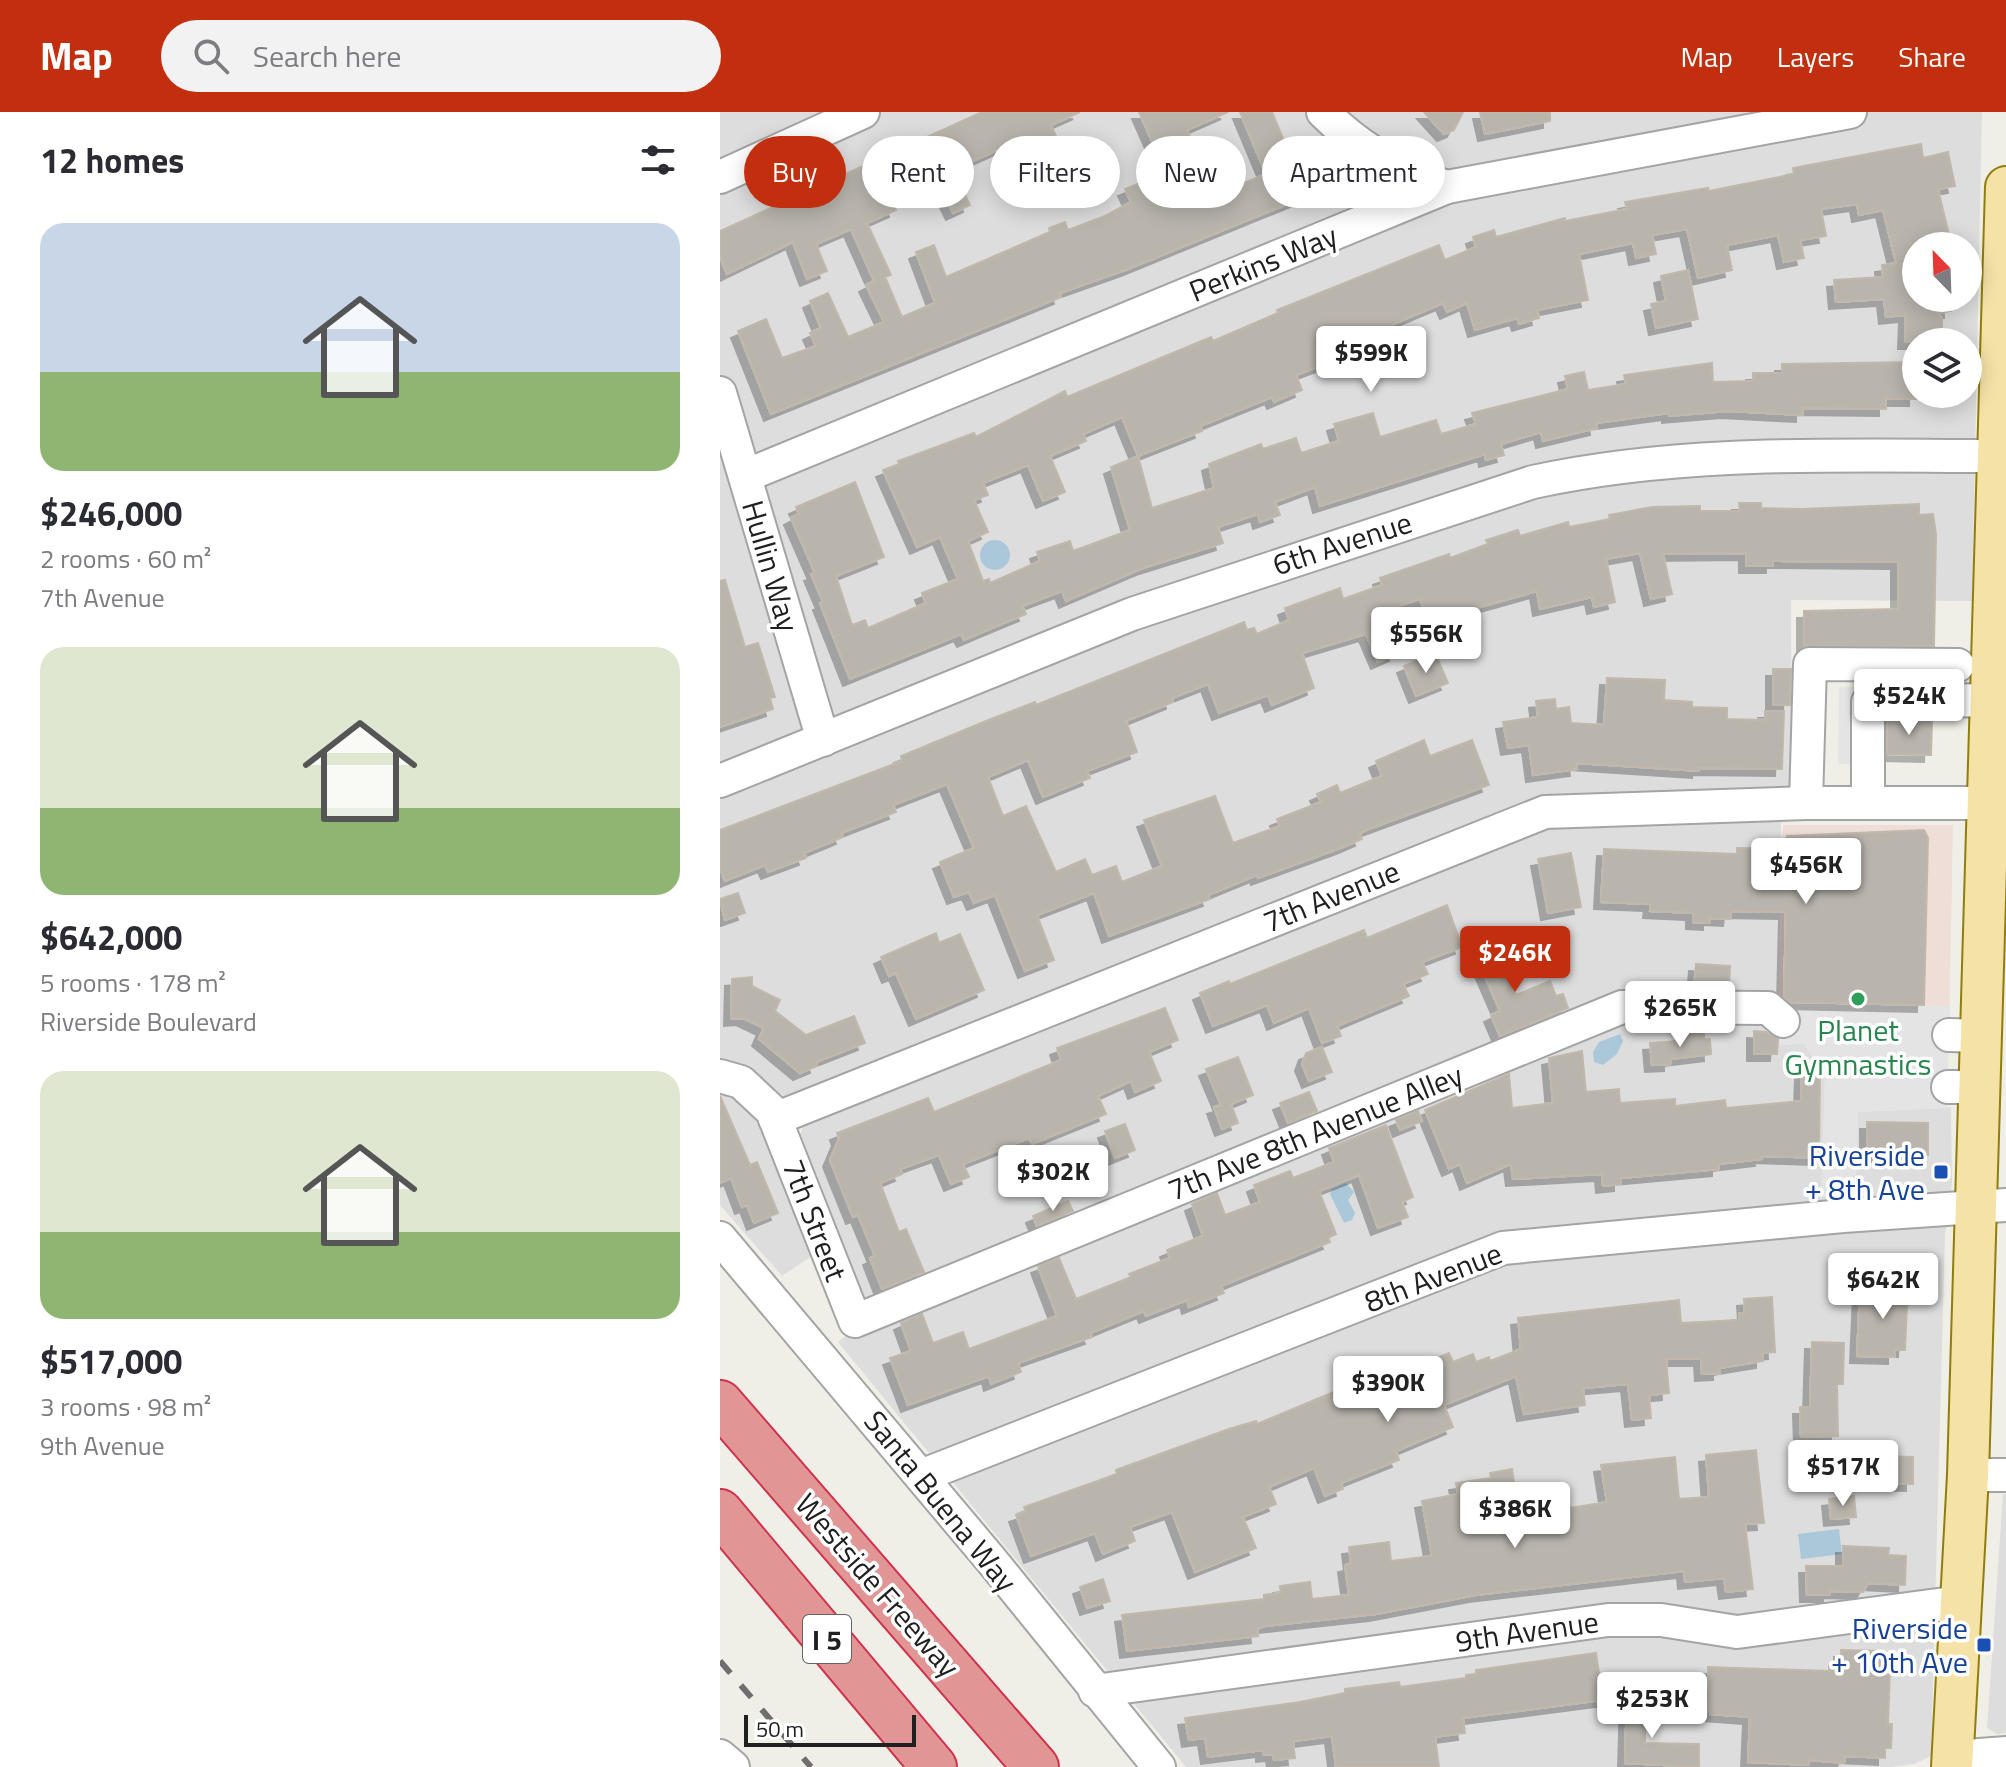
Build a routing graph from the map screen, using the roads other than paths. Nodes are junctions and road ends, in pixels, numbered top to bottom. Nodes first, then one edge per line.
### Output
1 (863, 112) edge
2 (1323, 112) edge
3 (1850, 112) edge
4 (720, 177) edge
5 (1447, 187) junction
6 (2006, 187) edge
7 (2006, 213) edge
8 (720, 393) edge
9 (1996, 456) junction
10 (745, 476) junction
11 (2000, 561) edge
12 (1958, 665) dead end
13 (1991, 700) junction
14 (823, 740) junction
15 (1998, 754) edge
16 (720, 781) edge
17 (1806, 803) junction
18 (1868, 803) junction
19 (1997, 803) edge
20 (1996, 896) edge
21 (1783, 1021) dead end
22 (720, 1076) edge
23 (775, 1119) junction
24 (1990, 1206) edge
25 (720, 1238) edge
26 (855, 1321) joint
27 (720, 1403) edge
28 (1987, 1475) edge
29 (921, 1476) junction
30 (720, 1512) edge
31 (1960, 1602) junction
32 (1095, 1691) junction
33 (2006, 1753) edge
34 (720, 1756) edge
35 (1952, 1762) edge
36 (733, 1767) edge
37 (934, 1767) edge
38 (1036, 1767) edge
39 (1159, 1767) edge

1 - 4 street
2 - 5 street
3 - 5 street, Perkins Way
5 - 10 street, Perkins Way
6 - 7 main road
7 - 9 main road
8 - 10 street, Hullin Way
9 - 11 main road
9 - 14 street, 6th Avenue
10 - 14 street, Hullin Way
11 - 13 main road
12 - 17 street
13 - 15 main road
13 - 18 street
14 - 16 street, 6th Avenue
15 - 19 main road
17 - 18 street, 7th Avenue
17 - 23 street, 7th Avenue
18 - 19 street, 7th Avenue
19 - 20 main road
20 - 24 main road
21 - 26 street, 7th Ave 8th Avenue Alley
22 - 23 street
23 - 26 street, 7th Street
24 - 28 main road
24 - 29 street, 8th Avenue
25 - 29 street, Santa Buena Way
27 - 38 highway, Westside Freeway / I 5
28 - 31 main road
29 - 32 street, Santa Buena Way
30 - 37 highway, I 5
31 - 32 street, 9th Avenue
31 - 35 main road
32 - 39 street, Santa Buena Way
33 - 35 street
34 - 36 street

